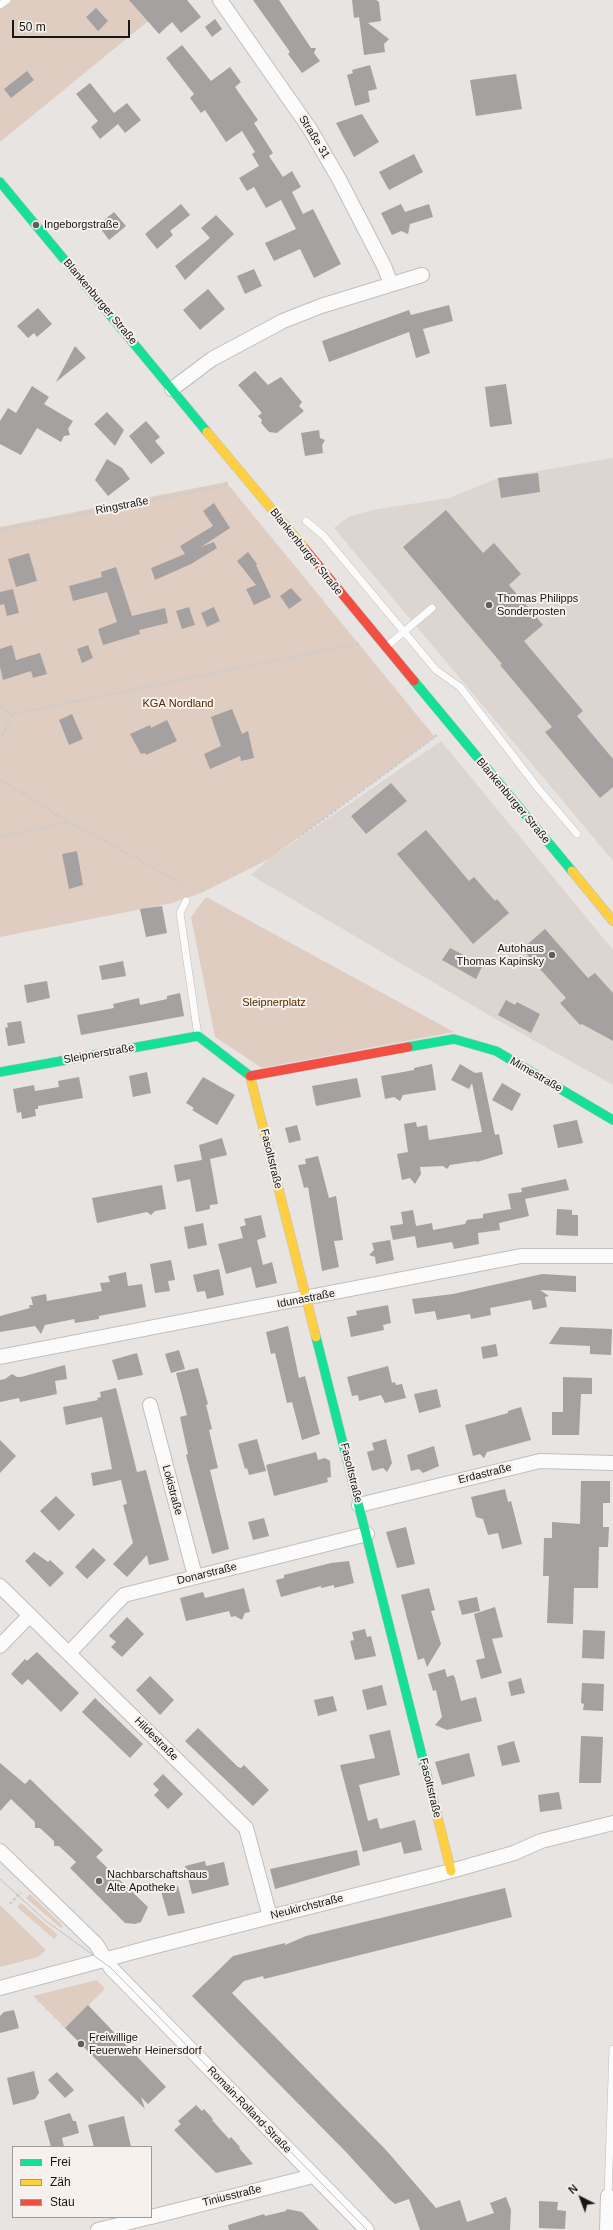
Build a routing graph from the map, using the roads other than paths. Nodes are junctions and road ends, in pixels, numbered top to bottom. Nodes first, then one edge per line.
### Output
1 (7, 0) edge
2 (220, 0) edge
3 (0, 6) edge
4 (0, 182) edge
5 (422, 275) dead end
6 (391, 284) junction
7 (172, 389) junction
8 (306, 521) dead end
9 (432, 608) dead end
10 (403, 632) junction
11 (385, 647) junction
12 (578, 834) dead end
13 (186, 901) road end
14 (613, 921) edge
15 (198, 1036) junction
16 (0, 1072) edge
17 (250, 1076) junction
18 (613, 1120) edge
19 (613, 1256) edge
20 (307, 1299) junction
21 (0, 1357) edge
22 (150, 1405) dead end
23 (613, 1463) edge
24 (359, 1505) junction
25 (367, 1534) junction
26 (195, 1576) junction
27 (0, 1586) edge
28 (30, 1615) junction
29 (0, 1646) edge
30 (70, 1652) junction
31 (613, 1823) edge
32 (0, 1851) edge
33 (451, 1871) junction
34 (270, 1917) junction
35 (106, 1959) junction
36 (0, 1988) edge
37 (613, 2049) edge
38 (313, 2176) junction
39 (608, 2196) joint
40 (152, 2216) edge
41 (146, 2218) edge
42 (98, 2230) edge
43 (367, 2230) edge
44 (607, 2230) edge

1 - 3 lane
2 - 6 street, Straße 31
4 - 7 street, Blankenburger Straße
5 - 6 street
6 - 7 street
7 - 11 street, Blankenburger Straße
8 - 10 lane
9 - 10 lane
10 - 11 lane
10 - 12 lane
11 - 14 street, Blankenburger Straße
13 - 15 lane
15 - 16 street, Sleipnerstraße
15 - 17 street
17 - 18 street, Mimestraße
17 - 20 street, Fasoltstraße
19 - 20 street, Idunastraße
20 - 21 street, Idunastraße
20 - 24 street, Fasoltstraße
22 - 26 street, Lokistraße
23 - 24 street, Erdastraße
24 - 25 street, Fasoltstraße
25 - 26 street, Donarstraße
25 - 33 street, Fasoltstraße
26 - 30 street, Donarstraße
27 - 28 street, Hildestraße
28 - 29 street
28 - 30 street, Hildestraße
30 - 34 street, Hildestraße
31 - 33 street, Neukirchstraße
32 - 35 street, Romain-Rolland-Straße
33 - 34 street, Neukirchstraße
34 - 35 street, Neukirchstraße
35 - 36 street, Neukirchstraße
35 - 38 street, Romain-Rolland-Straße
37 - 39 lane
38 - 40 street, Tiniusstraße
38 - 43 street, Romain-Rolland-Straße
39 - 44 street
41 - 42 street, Tiniusstraße

